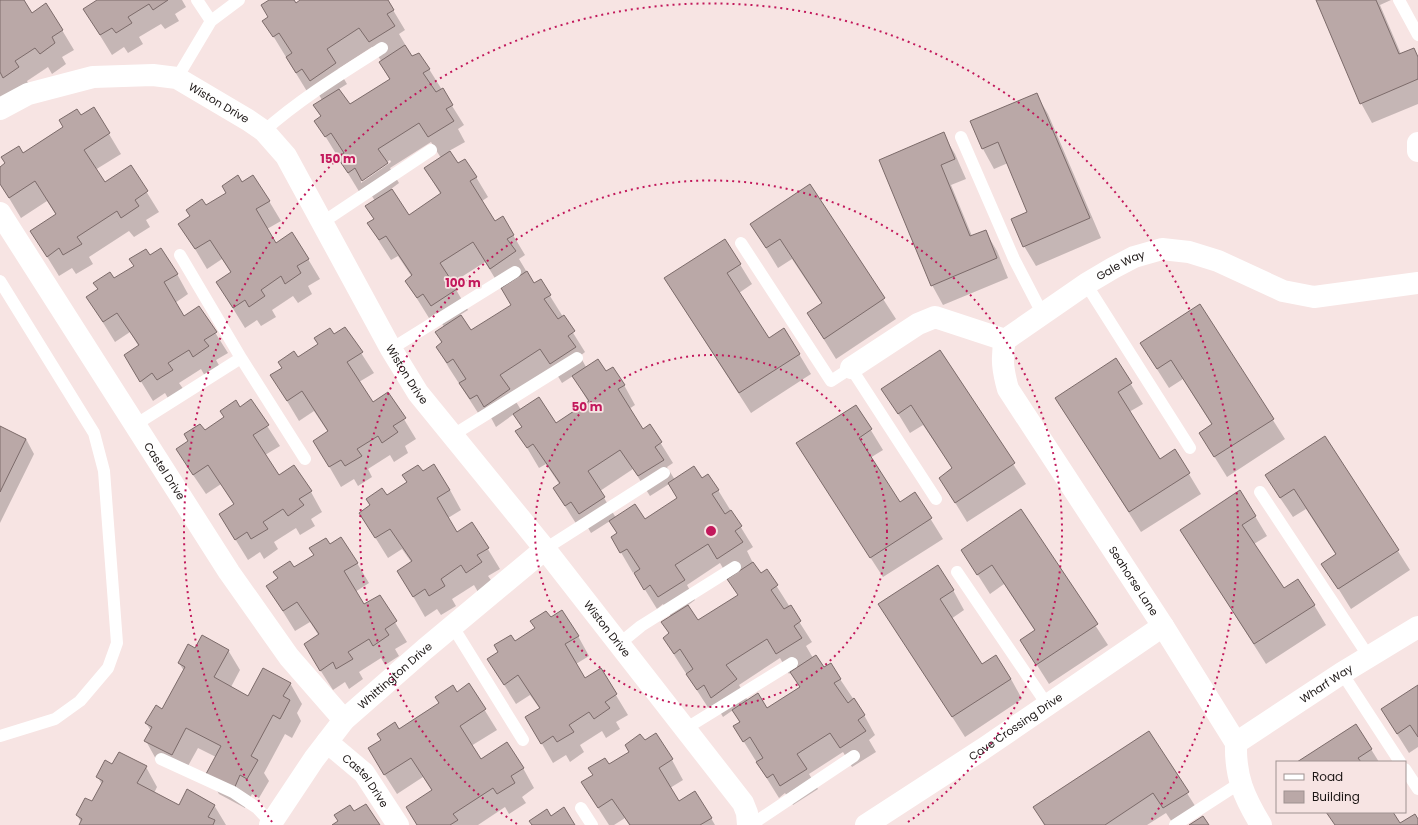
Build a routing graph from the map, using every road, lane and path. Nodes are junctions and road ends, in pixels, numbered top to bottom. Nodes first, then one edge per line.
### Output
1 (197, 0) edge
2 (239, 0) edge
3 (1399, 0) edge
4 (211, 21) junction
5 (1418, 35) edge
6 (382, 48) dead end
7 (177, 78) junction
8 (0, 109) edge
9 (264, 131) junction
10 (961, 137) dead end
11 (1418, 143) edge
12 (431, 150) dead end
13 (1418, 151) edge
14 (0, 212) edge
15 (323, 222) junction
16 (741, 243) dead end
17 (180, 255) dead end
18 (515, 272) dead end
19 (0, 281) edge
20 (1418, 283) edge
21 (1086, 284) junction
22 (1042, 313) junction
23 (1005, 340) junction
24 (391, 349) junction
25 (241, 358) junction
26 (577, 358) dead end
27 (851, 368) junction
28 (135, 425) junction
29 (453, 435) junction
30 (1190, 448) dead end
31 (305, 460) dead end
32 (664, 472) dead end
33 (1260, 492) dead end
34 (936, 499) dead end
35 (545, 549) junction
36 (735, 567) dead end
37 (957, 572) dead end
38 (1163, 626) junction
39 (453, 627) junction
40 (1418, 627) edge
41 (619, 644) junction
42 (1369, 657) junction
43 (792, 663) dead end
44 (1342, 673) junction
45 (1048, 706) junction
46 (344, 720) junction
47 (685, 729) junction
48 (0, 736) edge
49 (523, 740) dead end
50 (327, 742) junction
51 (1236, 743) junction
52 (854, 756) dead end
53 (161, 759) dead end
54 (1399, 761) edge
55 (1406, 771) edge
56 (1240, 783) junction
57 (1418, 789) edge
58 (581, 808) dead end
59 (270, 824) edge
60 (398, 825) edge
61 (592, 825) edge
62 (750, 825) edge
63 (866, 825) edge
64 (1175, 825) edge
65 (1261, 825) edge

1 - 4 lane
2 - 4 lane
3 - 5 lane
4 - 7 lane
6 - 9 lane
7 - 8 street, Wiston Drive
7 - 9 street, Wiston Drive
9 - 15 street, Wiston Drive
10 - 22 lane
11 - 13 street
12 - 15 lane
14 - 28 street, Castel Drive
15 - 24 street, Wiston Drive
16 - 27 lane
17 - 25 lane
18 - 24 lane
19 - 48 lane
20 - 21 street, Gale Way
21 - 22 street, Gale Way
21 - 30 lane
22 - 23 street, Gale Way
23 - 27 street
23 - 38 street, Seahorse Lane
24 - 29 street, Wiston Drive
25 - 28 lane
25 - 31 lane
26 - 29 lane
27 - 34 lane
28 - 46 street, Castel Drive
29 - 35 street, Wiston Drive
32 - 35 lane
33 - 42 lane
35 - 39 street, Whittington Drive
35 - 41 street, Wiston Drive
36 - 41 lane
37 - 45 lane
38 - 45 street, Cove Crossing Drive
38 - 51 street, Seahorse Lane
39 - 46 street, Whittington Drive
39 - 49 lane
40 - 42 street, Wharf Way
41 - 47 street, Wiston Drive
42 - 44 street, Wharf Way
43 - 47 lane
44 - 51 street, Wharf Way
44 - 54 lane
45 - 63 street, Cove Crossing Drive
46 - 50 street, Whittington Drive
47 - 62 street, Wiston Drive
50 - 59 street, Whittington Drive
50 - 60 street, Castel Drive
51 - 56 street
52 - 62 lane
53 - 59 lane
55 - 57 lane
56 - 64 lane
56 - 65 street
58 - 61 lane

